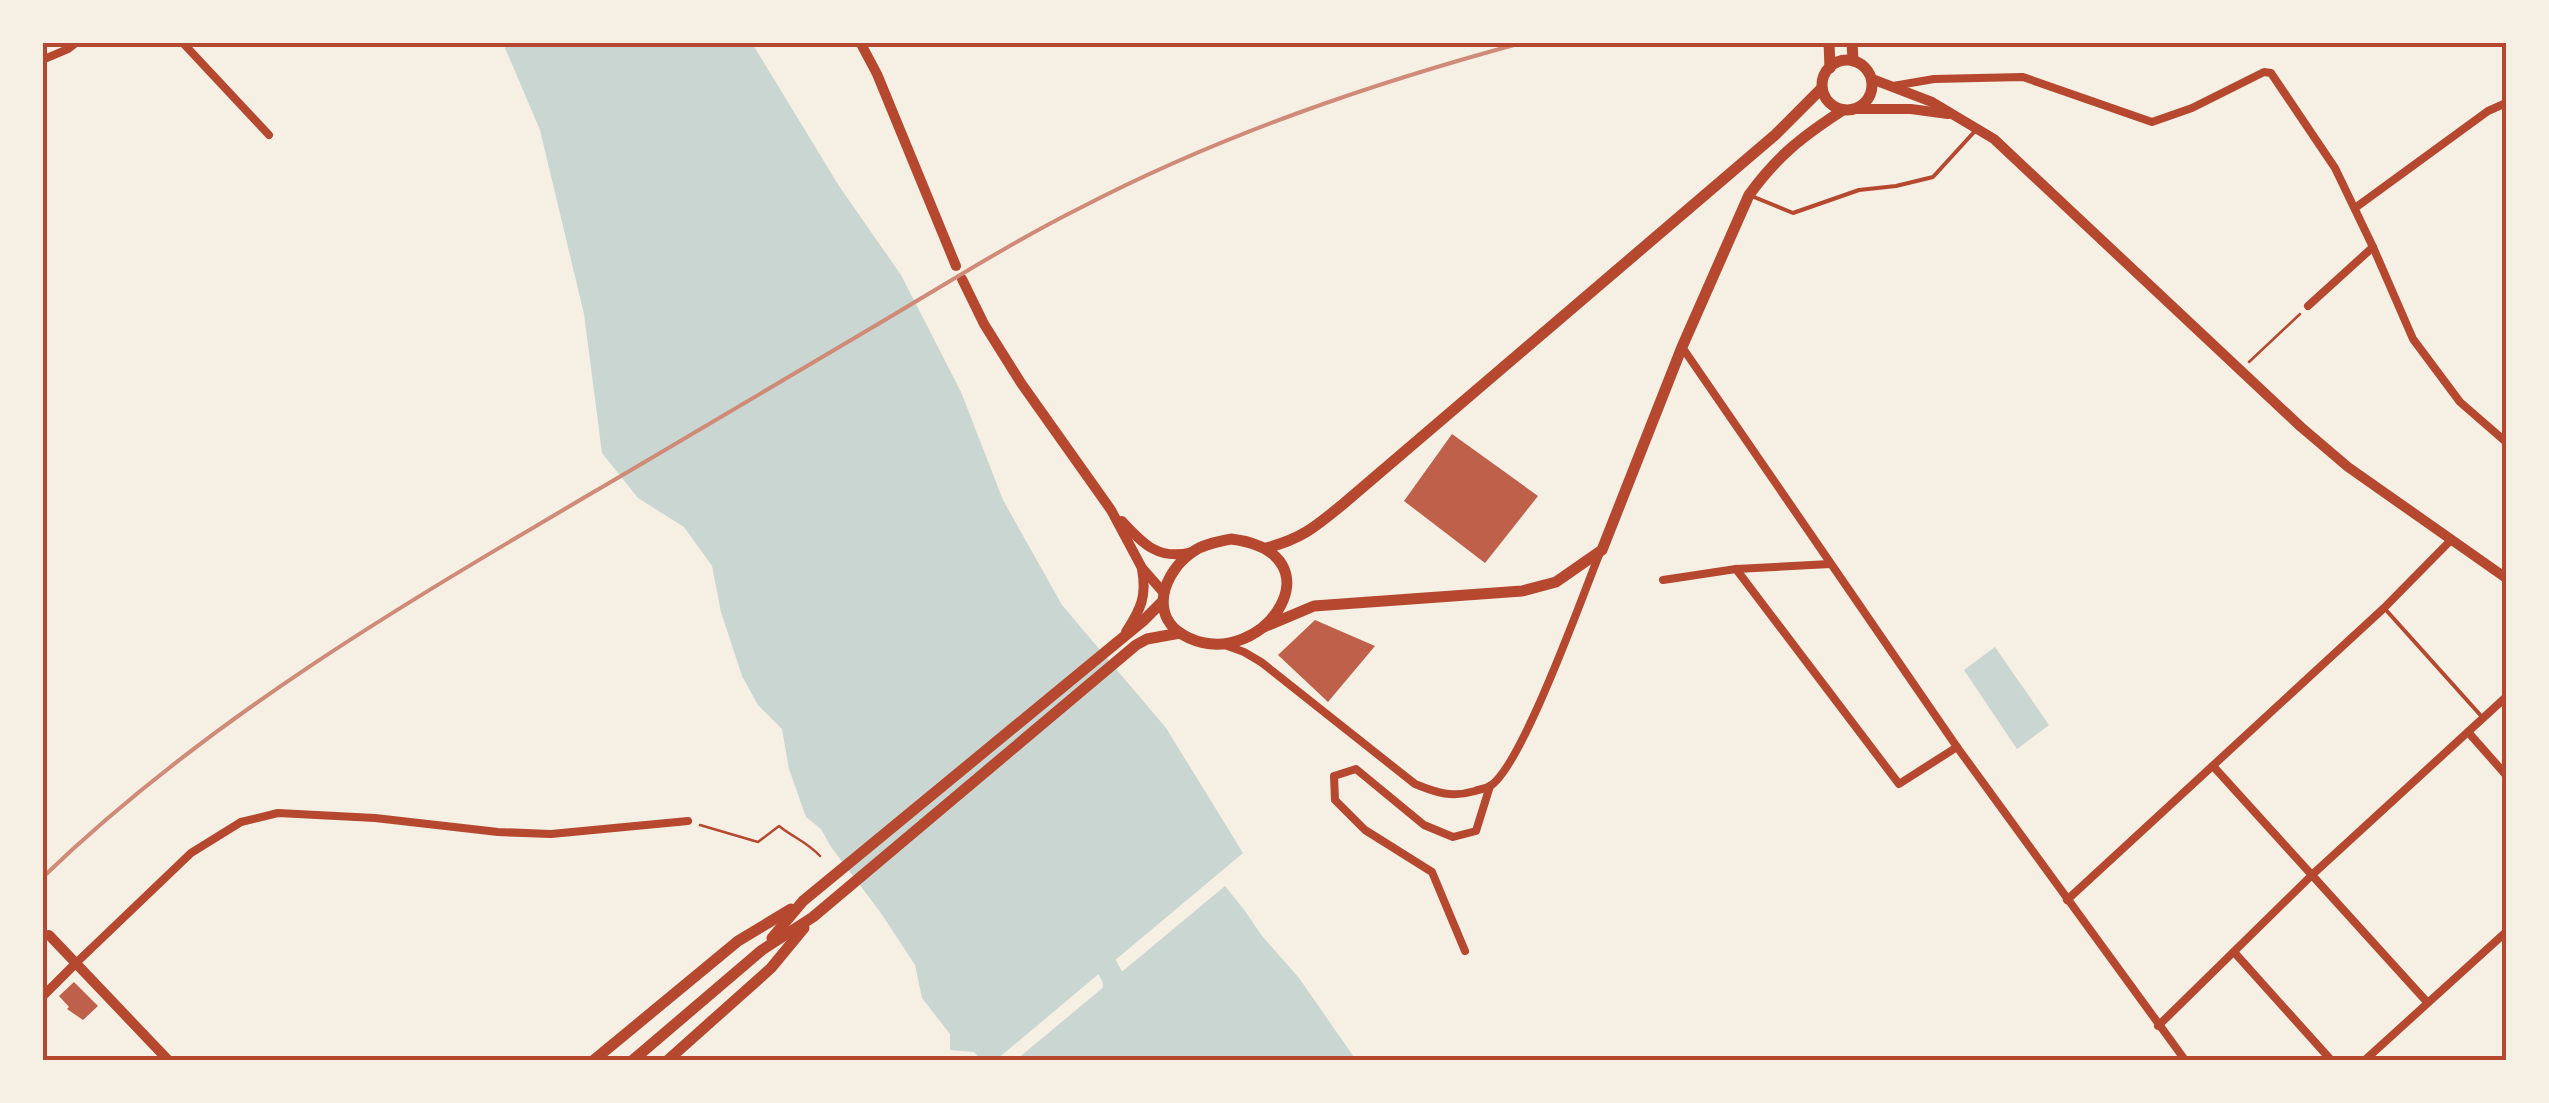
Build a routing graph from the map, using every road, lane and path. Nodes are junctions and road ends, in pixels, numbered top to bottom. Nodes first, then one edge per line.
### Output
1 (77, 42) edge
2 (182, 42) edge
3 (860, 42) edge
4 (1829, 42) edge
5 (1852, 42) edge
6 (67, 46) edge
7 (42, 60) edge
8 (1854, 61) junction
9 (1830, 68) junction
10 (1872, 79) junction
11 (1893, 86) junction
12 (1822, 88) junction
13 (2506, 104) edge
14 (1850, 110) junction
15 (1954, 114) junction
16 (1979, 128) junction
17 (270, 135) dead end
18 (1749, 195) junction
19 (2355, 208) junction
20 (2375, 249) junction
21 (956, 266) dead end
22 (962, 279) dead end
23 (2308, 306) joint
24 (1682, 346) junction
25 (2250, 362) dead end
26 (2506, 442) edge
27 (1111, 510) junction
28 (2451, 540) junction
29 (1266, 548) junction
30 (1602, 550) junction
31 (1194, 552) junction
32 (1830, 564) junction
33 (1142, 568) junction
34 (1736, 569) junction
35 (2506, 578) edge
36 (1663, 580) dead end
37 (1163, 598) junction
38 (2384, 608) junction
39 (1264, 627) junction
40 (1180, 632) junction
41 (1125, 634) junction
42 (1222, 644) junction
43 (2506, 697) edge
44 (2498, 705) junction
45 (2506, 713) edge
46 (2483, 718) junction
47 (2468, 732) junction
48 (1957, 746) junction
49 (2213, 766) junction
50 (2506, 776) edge
51 (1490, 786) junction
52 (688, 821) joint
53 (820, 856) dead end
54 (2313, 874) junction
55 (2067, 900) junction
56 (803, 901) junction
57 (812, 916) junction
58 (2506, 932) edge
59 (49, 935) dead end
60 (762, 950) junction
61 (1465, 952) dead end
62 (2234, 952) junction
63 (75, 964) junction
64 (42, 997) edge
65 (2427, 1002) junction
66 (2158, 1026) junction
67 (168, 1060) edge
68 (594, 1060) edge
69 (633, 1060) edge
70 (668, 1060) edge
71 (2184, 1060) edge
72 (2331, 1060) edge
73 (2365, 1060) edge

1 - 6 street
2 - 17 street
3 - 21 main road
4 - 9 main road
5 - 8 main road
6 - 7 street
8 - 9 main road
8 - 10 main road
9 - 12 main road
10 - 11 main road
10 - 14 main road
11 - 15 main road
11 - 19 street
12 - 14 main road
12 - 29 main road
13 - 19 street
14 - 15 main road
14 - 18 main road
15 - 16 main road
16 - 18 lane
16 - 28 main road
18 - 24 main road
19 - 20 street
20 - 23 street
20 - 26 street
22 - 27 main road
23 - 25 path
24 - 30 main road
24 - 32 street
27 - 31 main road
27 - 33 main road
28 - 35 main road
28 - 38 street
29 - 31 main road
29 - 39 main road
30 - 39 main road
30 - 51 street
31 - 37 main road
32 - 34 street
32 - 48 street
33 - 37 main road
33 - 41 main road
34 - 36 street
34 - 48 street
37 - 40 main road
37 - 41 main road
38 - 46 lane
38 - 49 street
39 - 42 main road
40 - 42 main road
40 - 57 main road
41 - 56 main road
42 - 51 street
43 - 44 street
44 - 45 street
44 - 46 street
46 - 47 street
47 - 50 street
47 - 54 street
48 - 55 street
49 - 54 street
49 - 55 street
51 - 61 street
52 - 53 path
52 - 63 street
54 - 62 street
54 - 65 street
55 - 66 street
56 - 60 main road
56 - 68 main road
57 - 60 main road
57 - 70 main road
58 - 65 street
59 - 63 main road
60 - 69 main road
62 - 66 street
62 - 72 street
63 - 64 street
63 - 67 main road
65 - 73 street
66 - 71 street

